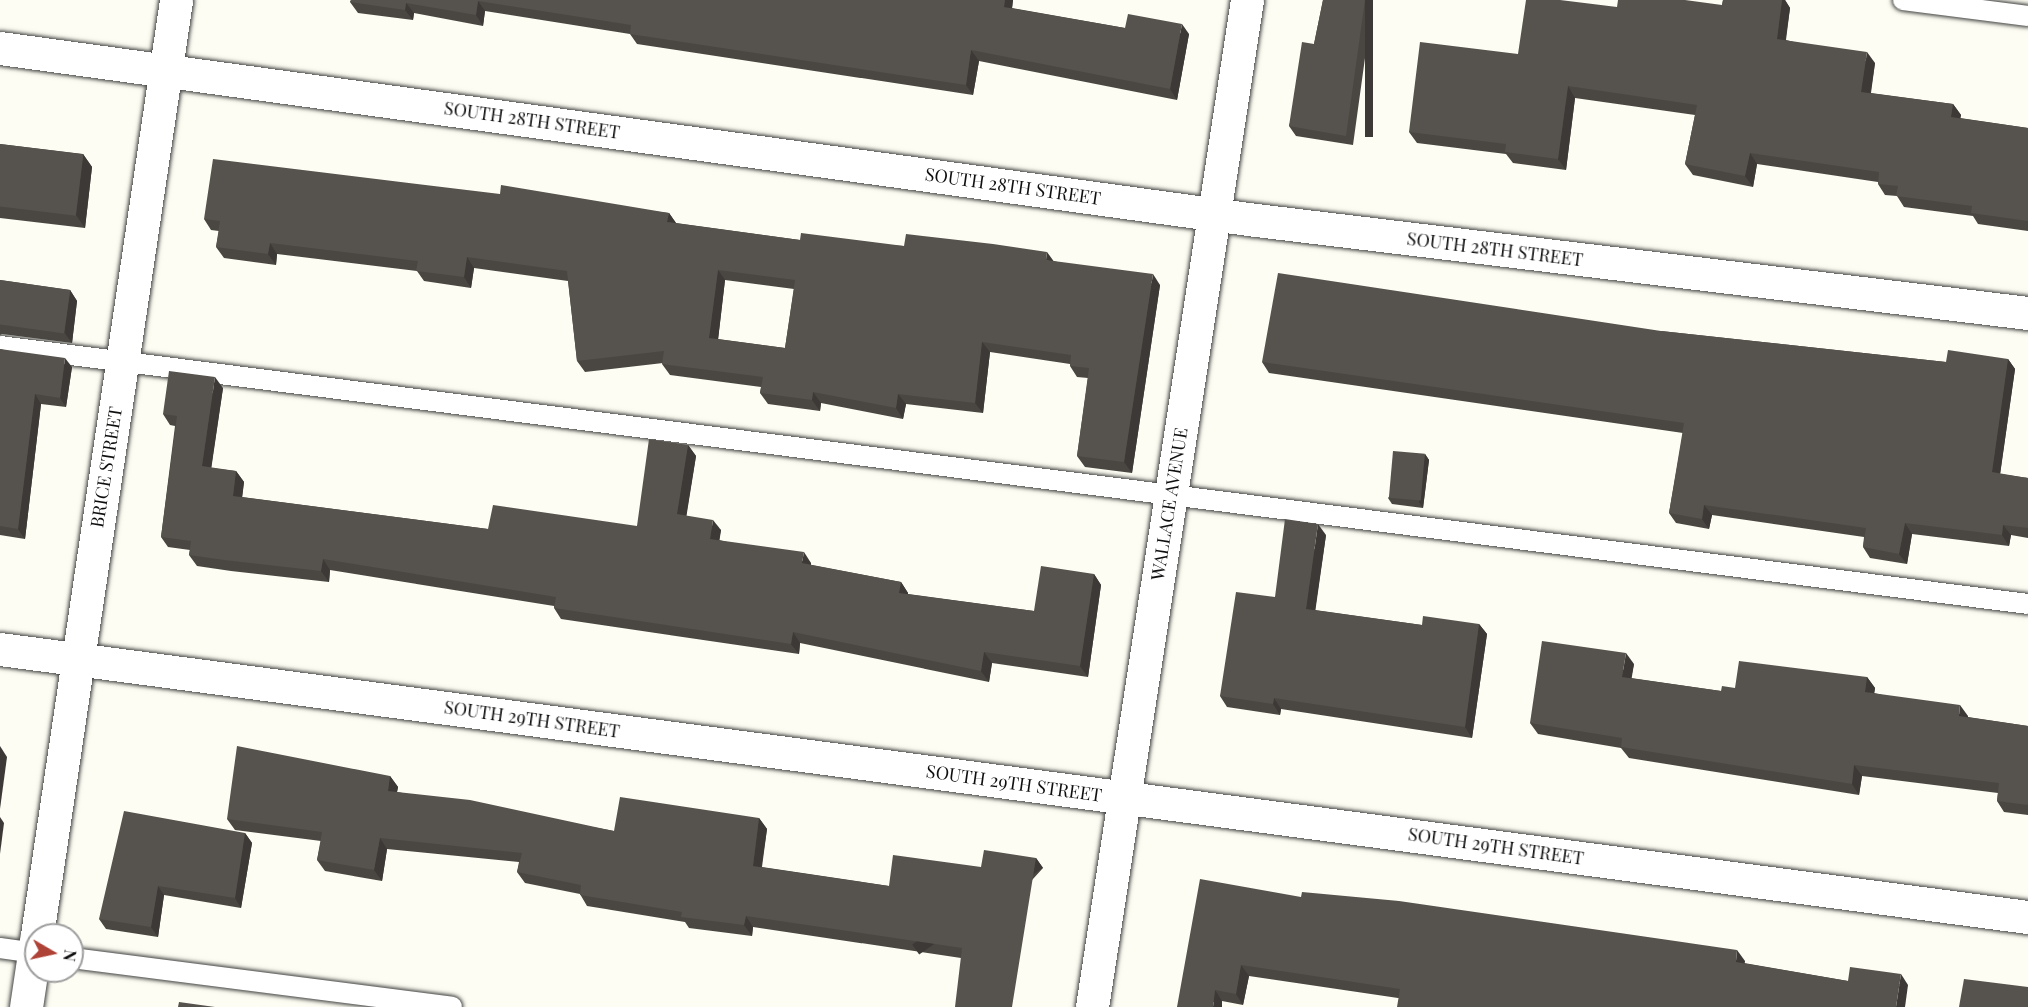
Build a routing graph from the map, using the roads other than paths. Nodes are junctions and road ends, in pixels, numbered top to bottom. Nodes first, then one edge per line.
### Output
1 (176, 0) edge
2 (1246, 0) edge
3 (1903, 0) edge
4 (2028, 16) edge
5 (0, 48) edge
6 (165, 69) junction
7 (1213, 213) junction
8 (2028, 313) edge
9 (0, 346) edge
10 (122, 362) junction
11 (1171, 494) junction
12 (2028, 604) edge
13 (0, 649) edge
14 (78, 659) junction
15 (1125, 797) junction
16 (2028, 917) edge
17 (39, 923) edge
18 (24, 946) edge
19 (0, 948) edge
20 (84, 959) edge
21 (30, 983) edge
22 (26, 1007) edge
23 (452, 1007) edge
24 (1092, 1007) edge

1 - 6 street, BRICE STREET
2 - 7 street, WALLACE AVENUE
3 - 4 lane
5 - 6 street, SOUTH 28TH STREET
6 - 7 street, SOUTH 28TH STREET
6 - 10 street, BRICE STREET
7 - 8 street, SOUTH 28TH STREET
7 - 11 street, WALLACE AVENUE
9 - 10 lane
10 - 11 lane
10 - 14 street, BRICE STREET
11 - 12 lane
11 - 15 street, WALLACE AVENUE
13 - 14 street, SOUTH 29TH STREET
14 - 15 street, SOUTH 29TH STREET
14 - 17 street, BRICE STREET
15 - 16 street, SOUTH 29TH STREET
15 - 24 street, WALLACE AVENUE
18 - 19 lane
20 - 23 lane
21 - 22 street, BRICE STREET

